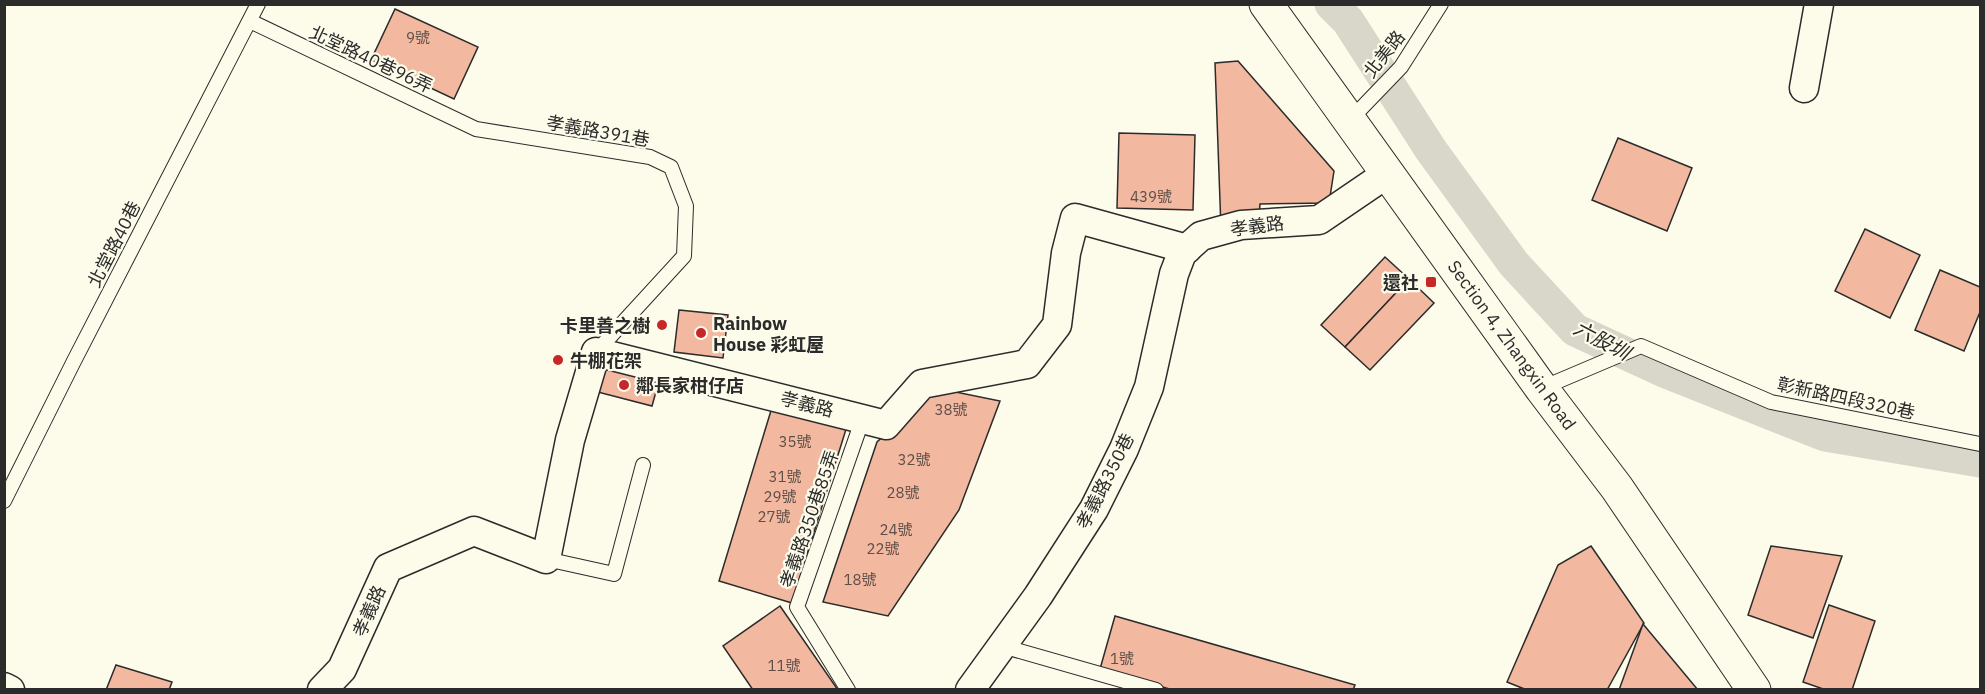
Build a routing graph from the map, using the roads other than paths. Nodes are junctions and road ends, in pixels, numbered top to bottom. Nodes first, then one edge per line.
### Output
1 (258, 4) edge
2 (1266, 4) edge
3 (1441, 4) edge
4 (1820, 4) edge
5 (250, 21) junction
6 (1804, 88) dead end
7 (1350, 120) junction
8 (476, 129) joint
9 (1388, 173) junction
10 (1187, 249) junction
11 (596, 352) junction
12 (1543, 388) junction
13 (863, 418) junction
14 (1980, 444) edge
15 (643, 465) dead end
16 (4, 501) edge
17 (546, 559) junction
18 (1002, 646) junction
19 (4, 687) edge
20 (10, 690) edge
21 (322, 690) edge
22 (848, 690) edge
23 (970, 690) edge
24 (1156, 690) edge
25 (1754, 690) edge

1 - 5 lane, 北堂路40巷
2 - 7 street, Section 4, Zhangxin Road
3 - 7 lane, 北美路
4 - 6 street
5 - 8 lane, 北堂路40巷96弄
5 - 16 lane, 北堂路40巷
7 - 9 street, Section 4, Zhangxin Road
8 - 11 lane, 孝義路391巷
9 - 10 street, 孝義路
9 - 12 street, Section 4, Zhangxin Road
10 - 13 street, 孝義路
10 - 18 street, 孝義路350巷
11 - 13 street, 孝義路
11 - 17 street
12 - 14 lane, 彰新路四段320巷
12 - 25 street, Section 4, Zhangxin Road
13 - 22 lane, 孝義路350巷85弄
15 - 17 lane
17 - 21 street, 孝義路
18 - 23 street, 孝義路350巷
18 - 24 lane
19 - 20 street

